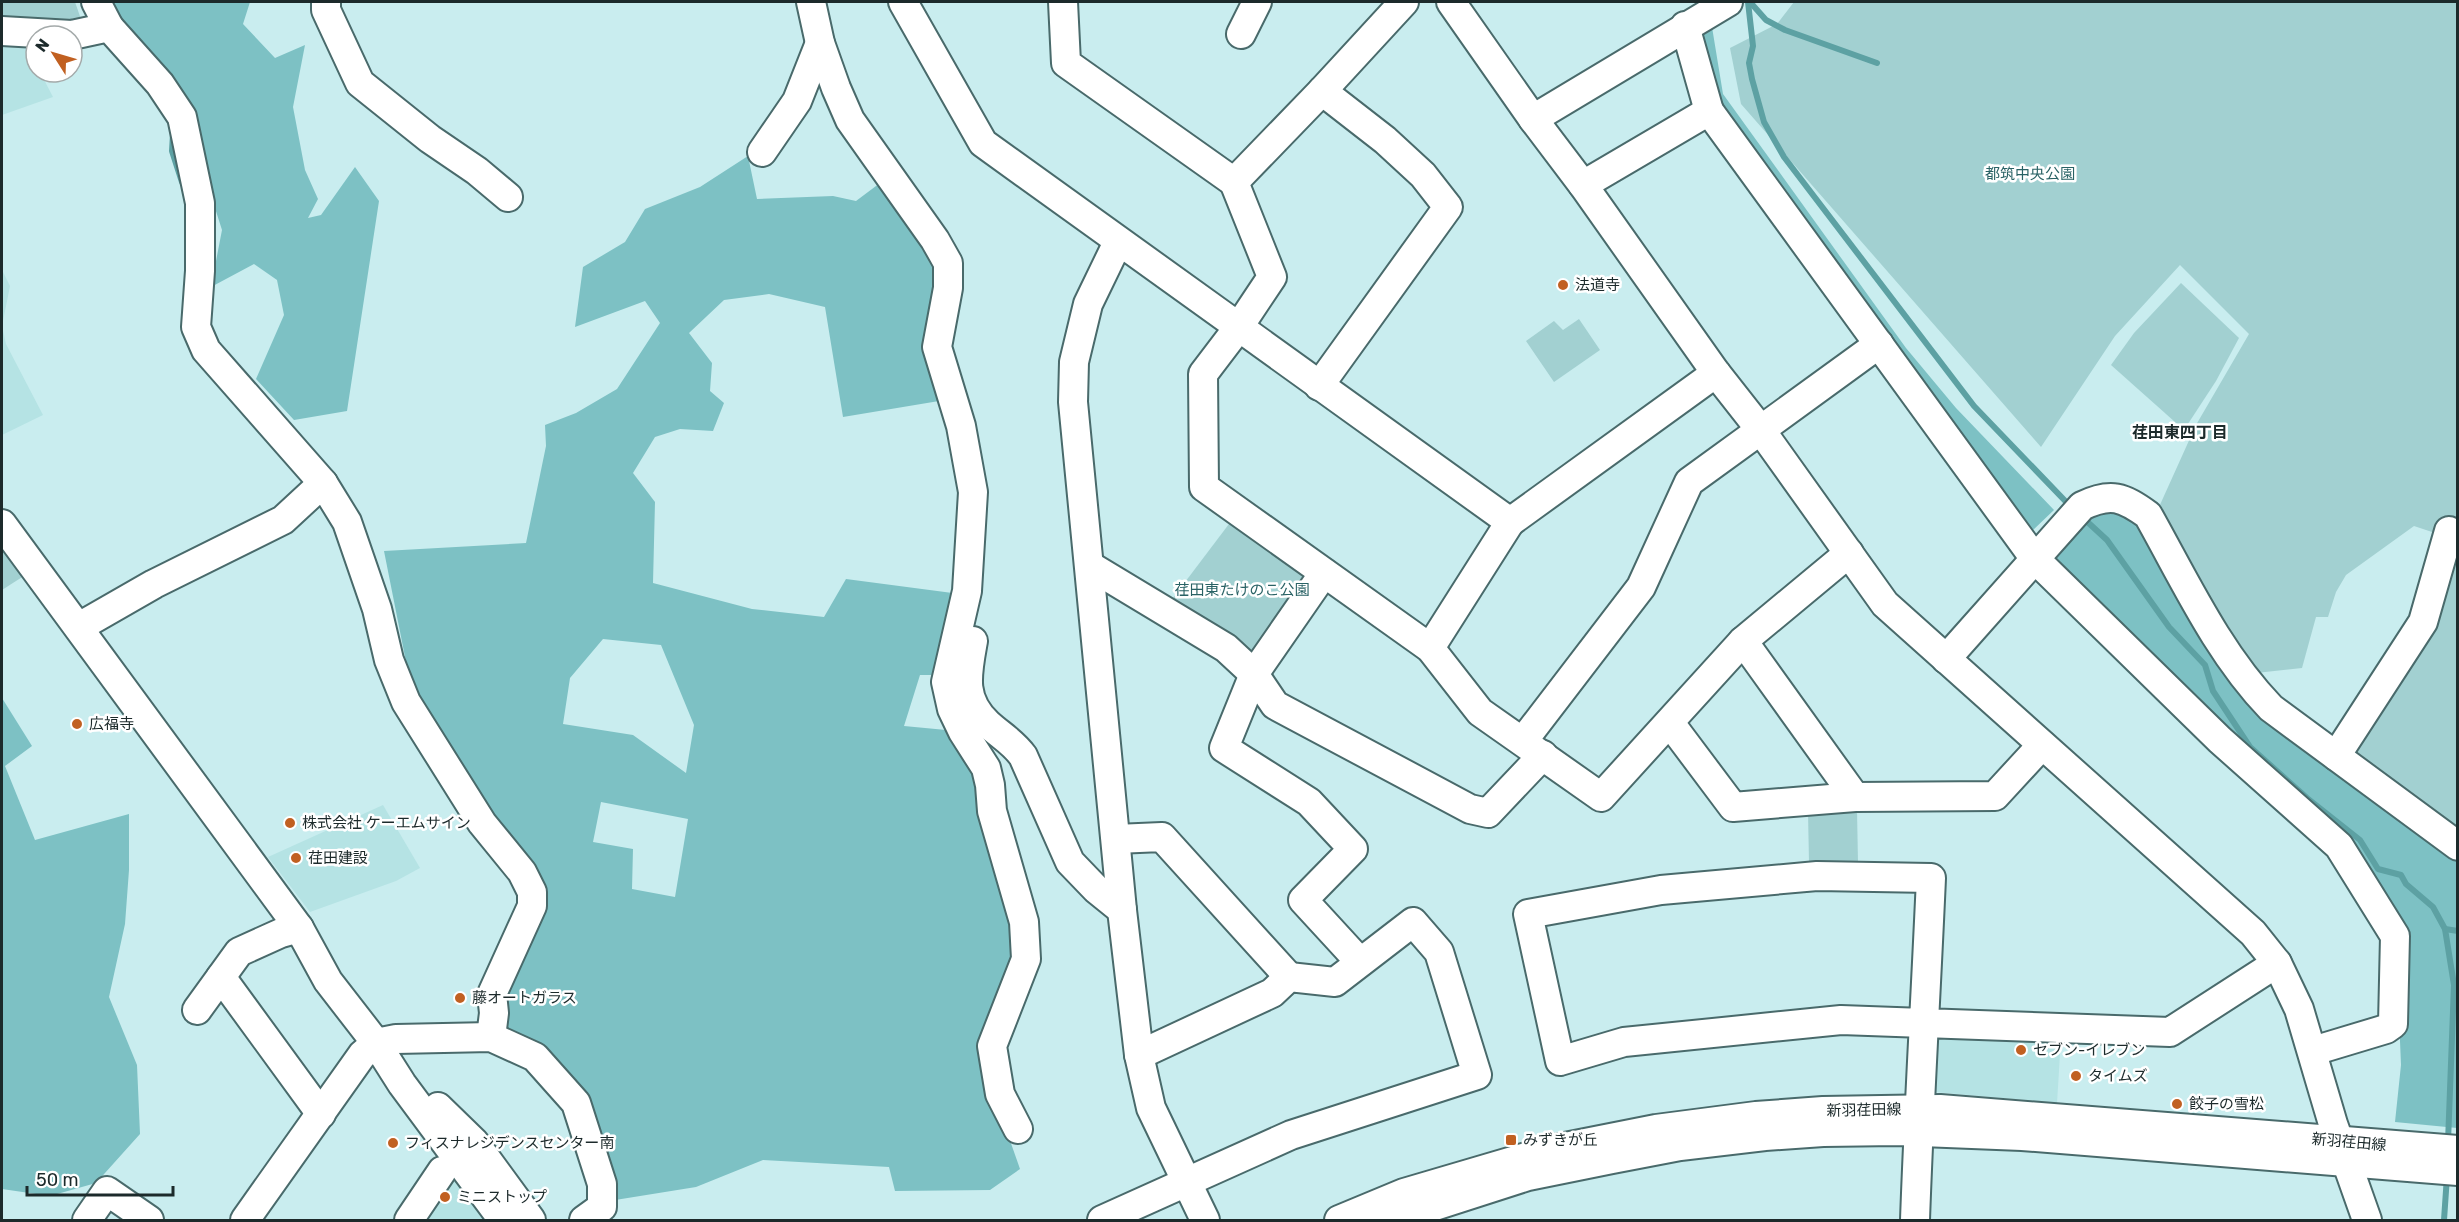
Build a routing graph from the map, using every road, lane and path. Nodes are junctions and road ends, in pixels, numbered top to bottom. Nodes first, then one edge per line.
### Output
1 (96, 2) edge
2 (326, 2) edge
3 (811, 2) edge
4 (903, 2) edge
5 (1063, 2) edge
6 (1257, 2) edge
7 (1404, 2) edge
8 (1451, 2) edge
9 (1728, 2) edge
10 (1685, 26) junction
11 (101, 28) junction
12 (2, 31) edge
13 (1241, 34) dead end
14 (820, 43) junction
15 (1322, 91) junction
16 (1709, 111) junction
17 (1533, 119) junction
18 (762, 152) dead end
19 (1234, 182) junction
20 (1583, 186) junction
21 (508, 197) dead end
22 (1118, 242) junction
23 (1238, 328) junction
24 (1879, 344) junction
25 (1716, 373) junction
26 (1319, 386) junction
27 (1760, 429) junction
28 (323, 483) junction
29 (1510, 522) junction
30 (2, 524) edge
31 (2449, 531) dead end
32 (1849, 553) junction
33 (2040, 554) junction
34 (1090, 566) junction
35 (969, 570) junction
36 (1324, 573) junction
37 (79, 627) junction
38 (1743, 641) junction
39 (1430, 648) junction
40 (1946, 658) junction
41 (1254, 674) junction
42 (1670, 723) junction
43 (2042, 745) junction
44 (1533, 748) junction
45 (2336, 756) junction
46 (1855, 797) junction
47 (1116, 839) junction
48 (2457, 846) edge
49 (1122, 910) junction
50 (299, 928) junction
51 (1360, 962) junction
52 (2277, 963) junction
53 (221, 977) junction
54 (1289, 977) junction
55 (197, 1010) dead end
56 (1924, 1021) junction
57 (491, 1036) junction
58 (376, 1044) junction
59 (2313, 1051) junction
60 (1139, 1055) junction
61 (321, 1114) junction
62 (1918, 1120) junction
63 (1018, 1129) dead end
64 (2457, 1150) edge
65 (2344, 1152) junction
66 (2402, 1156) junction
67 (442, 1171) dead end
68 (2457, 1171) edge
69 (1187, 1180) junction
70 (87, 1221) edge
71 (148, 1221) edge
72 (245, 1221) edge
73 (409, 1221) edge
74 (503, 1221) edge
75 (531, 1221) edge
76 (584, 1221) edge
77 (1102, 1221) edge
78 (1205, 1221) edge
79 (1339, 1221) edge
80 (1391, 1221) edge
81 (1915, 1221) edge
82 (2367, 1221) edge

1 - 11 street
2 - 21 street
3 - 14 street
4 - 22 street
5 - 19 street
6 - 13 street
7 - 15 street
8 - 17 street
9 - 10 street
10 - 16 street
10 - 17 street
11 - 12 street
11 - 28 street
14 - 18 street
14 - 35 street
15 - 19 street
15 - 26 street
16 - 20 street
16 - 24 street
17 - 20 street
19 - 23 street
20 - 25 street
22 - 23 street
22 - 34 street
23 - 26 street
23 - 36 street
24 - 27 street
24 - 33 street
25 - 27 street
25 - 29 street
26 - 29 street
27 - 32 street
27 - 44 street
28 - 37 street
28 - 57 street
29 - 39 street
30 - 37 street
31 - 45 street
32 - 38 street
32 - 40 street
33 - 40 street
33 - 45 street
33 - 59 street
34 - 41 street
34 - 47 street
35 - 49 street
35 - 63 street
36 - 39 street
36 - 41 street
37 - 50 street
38 - 42 street
38 - 46 street
39 - 44 street
40 - 43 street
41 - 44 street
41 - 51 street
42 - 44 street
42 - 46 street
43 - 46 street
43 - 52 street
45 - 48 street
47 - 49 street
47 - 54 street
49 - 60 street
50 - 53 street
50 - 58 street
51 - 54 street
51 - 69 street
52 - 56 street
52 - 59 street
53 - 55 street
53 - 61 street
54 - 60 street
56 - 56 street
56 - 62 street
57 - 58 street
57 - 76 street
58 - 61 street
58 - 74 street
58 - 75 street
59 - 65 street
60 - 69 street
61 - 72 street
62 - 65 street, 新羽荏田線
62 - 79 street, 新羽荏田線
62 - 80 street, 新羽荏田線
62 - 81 street
64 - 66 street
65 - 66 street, 新羽荏田線
65 - 82 street
66 - 68 street
67 - 73 street
69 - 77 street
69 - 78 street
70 - 71 street

